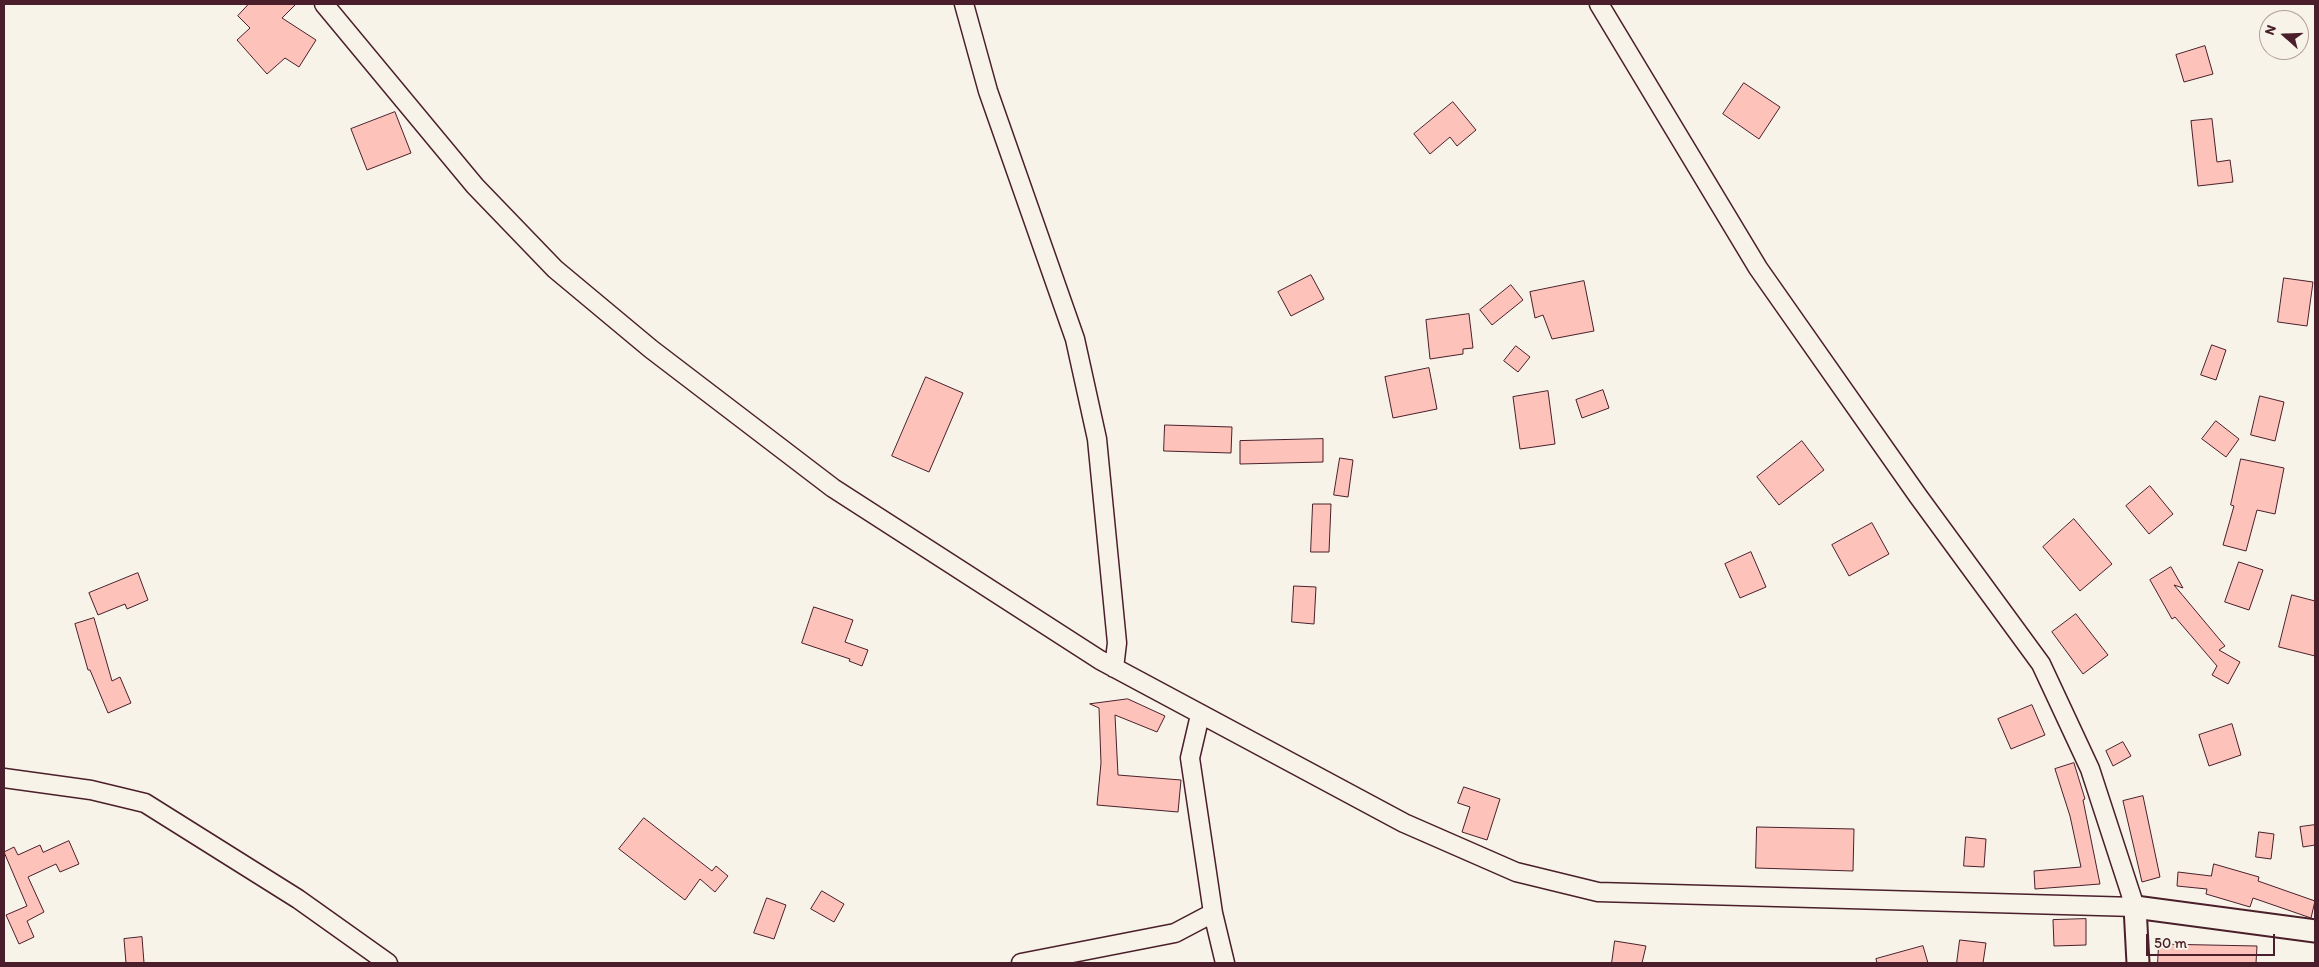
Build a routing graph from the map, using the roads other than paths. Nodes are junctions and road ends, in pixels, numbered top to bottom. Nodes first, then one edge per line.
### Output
1 (324, 4) edge
2 (964, 4) edge
3 (1599, 4) edge
4 (1114, 668) junction
5 (1200, 715) junction
6 (4, 778) edge
7 (2135, 907) junction
8 (1212, 913) junction
9 (2315, 931) edge
10 (388, 963) edge
11 (1021, 963) edge
12 (1225, 963) edge
13 (2138, 963) edge

1 - 4 street
2 - 4 street
3 - 7 street
4 - 5 street
5 - 7 street
5 - 8 street
6 - 10 street
7 - 9 street
7 - 13 street
8 - 11 street
8 - 12 street

